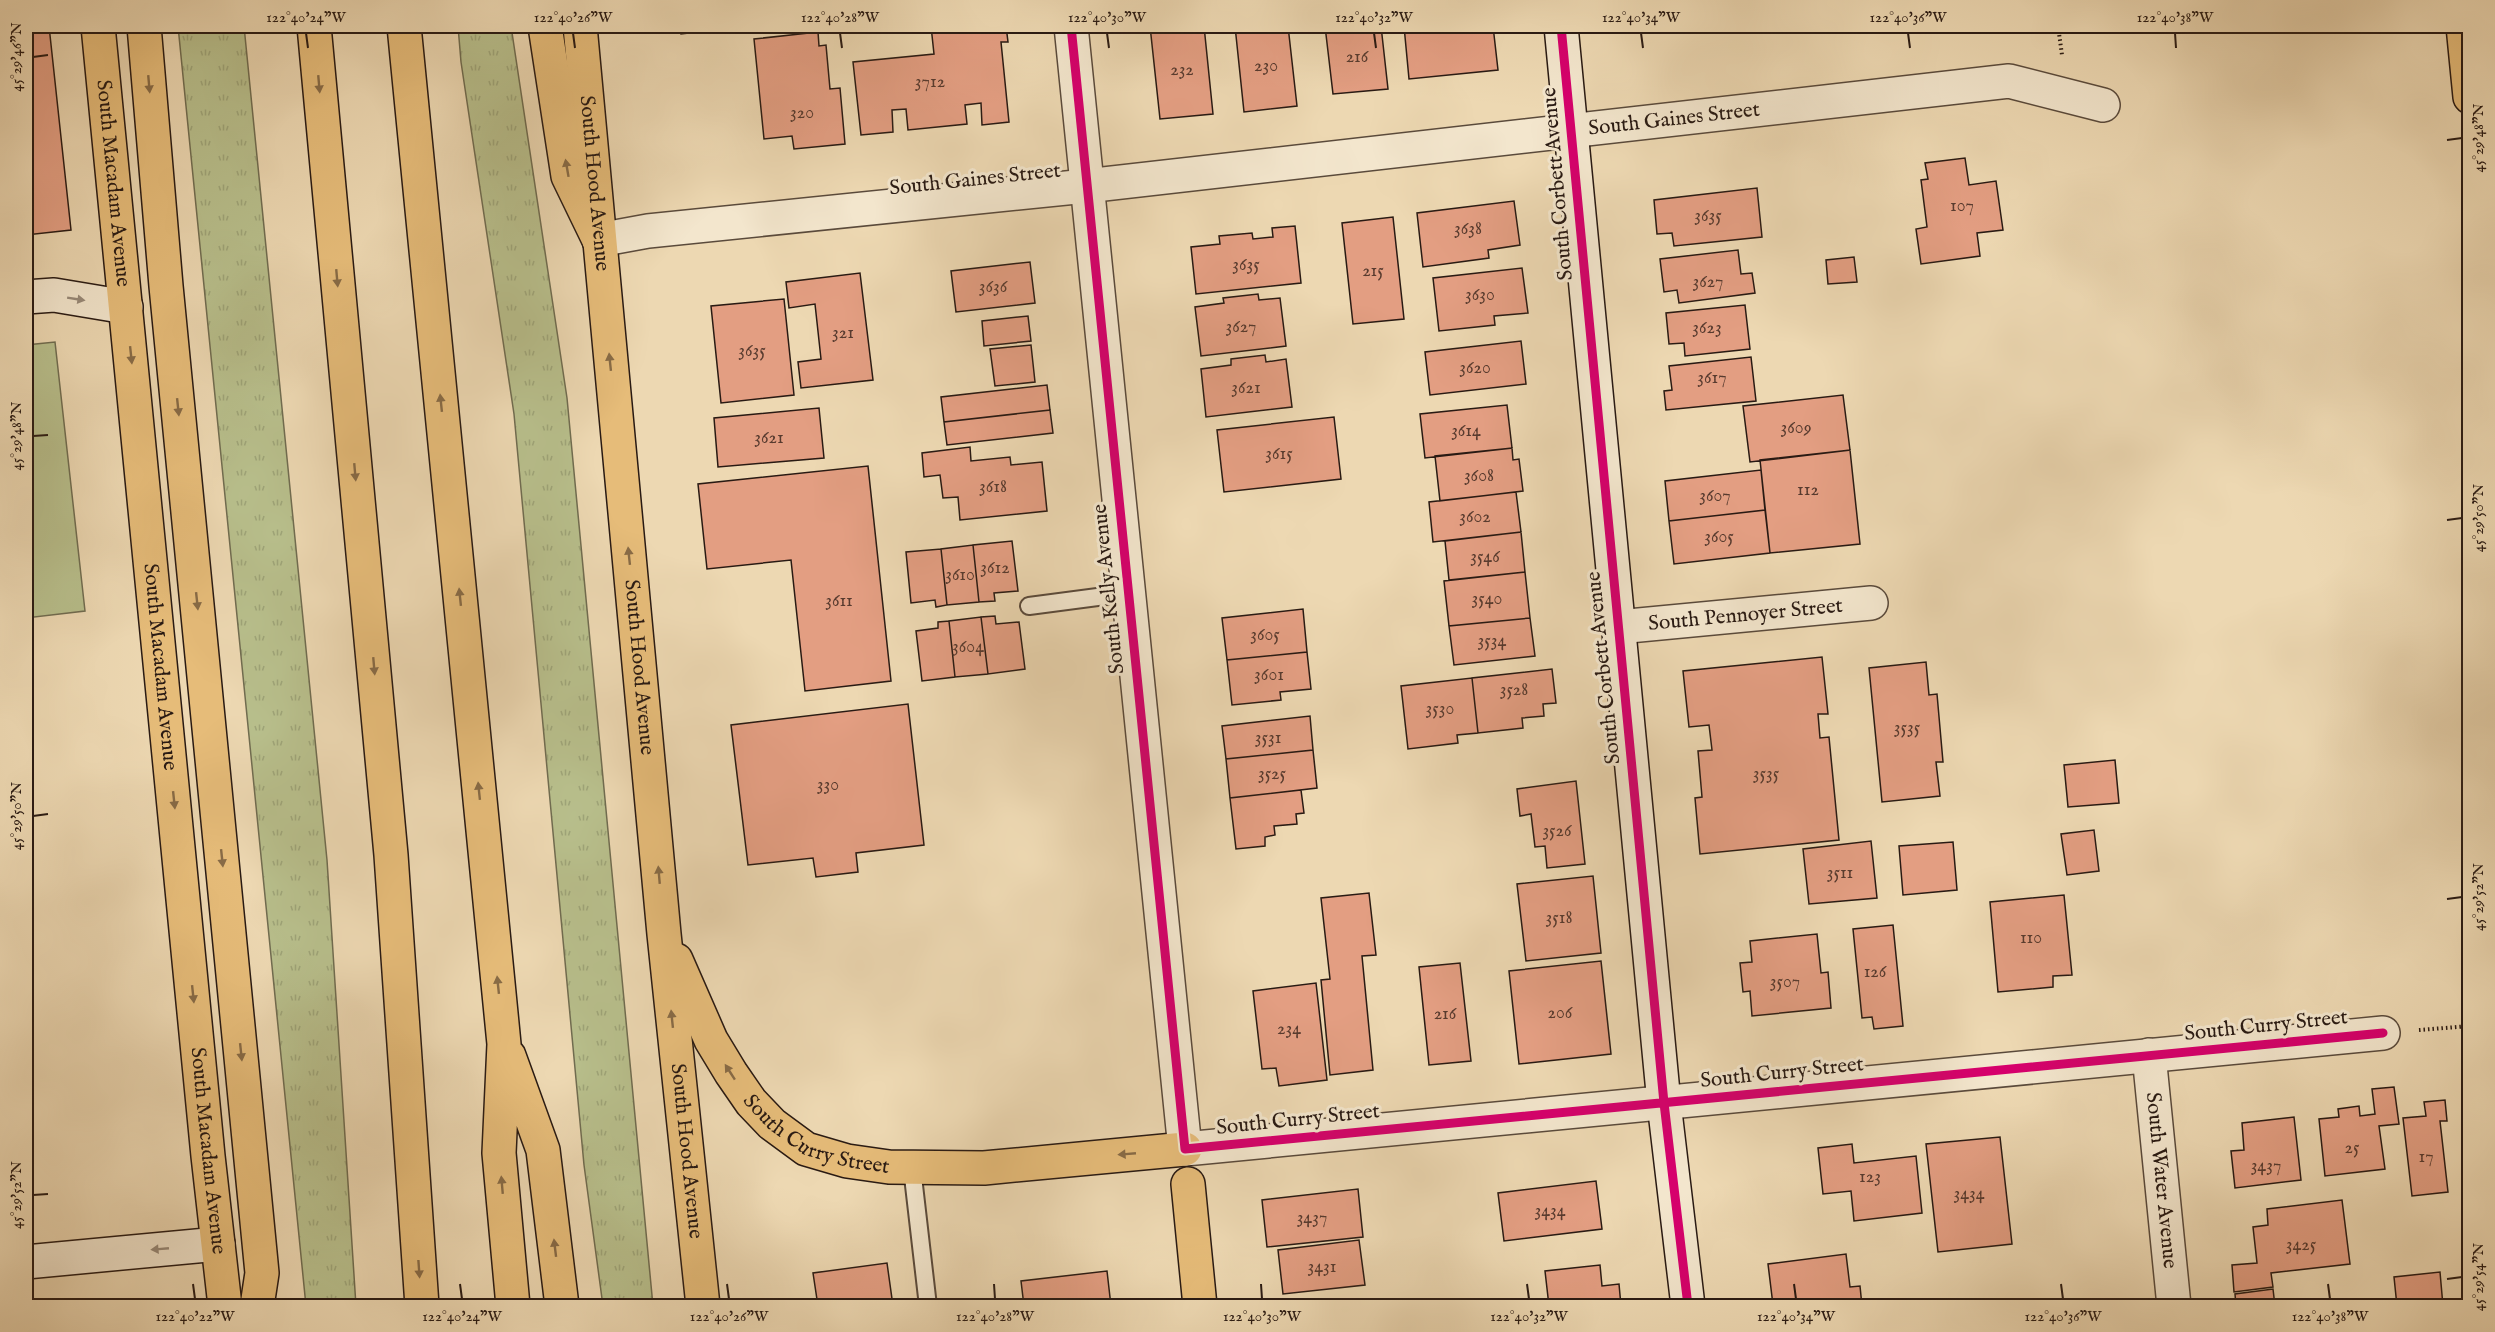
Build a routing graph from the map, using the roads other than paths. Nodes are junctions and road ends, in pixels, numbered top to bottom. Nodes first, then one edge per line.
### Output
1 (98, 26) edge
2 (144, 26) edge
3 (314, 26) edge
4 (404, 26) edge
5 (545, 26) edge
6 (580, 26) edge
7 (1071, 26) edge
8 (1561, 26) edge
9 (2463, 26) edge
10 (2469, 97) edge
11 (2103, 105) dead end
12 (1571, 131) junction
13 (1086, 186) junction
14 (598, 240) junction
15 (26, 297) edge
16 (126, 307) junction
17 (1128, 592) junction
18 (1871, 603) dead end
19 (1029, 606) dead end
20 (1618, 627) junction
21 (664, 934) junction
22 (2383, 1033) road end
23 (504, 1044) junction
24 (2149, 1055) junction
25 (1664, 1103) junction
26 (1185, 1149) junction
27 (912, 1168) junction
28 (1188, 1184) joint
29 (218, 1244) junction
30 (26, 1262) edge
31 (225, 1306) edge
32 (257, 1306) edge
33 (422, 1306) edge
34 (513, 1306) edge
35 (562, 1306) edge
36 (703, 1306) edge
37 (928, 1306) edge
38 (1200, 1306) edge
39 (1688, 1306) edge
40 (2174, 1306) edge

1 - 16 main road, South Macadam Avenue
2 -> 32 main road
3 -> 33 main road
23 -> 4 main road
14 -> 5 main road
6 - 14 main road, South Hood Avenue
7 - 13 street, South Kelly Avenue
8 - 12 street, South Corbett Avenue
9 - 10 main road
11 - 12 street, South Gaines Street
12 - 13 street, South Gaines Street
12 - 20 street, South Corbett Avenue
13 - 14 street, South Gaines Street
13 - 17 street, South Kelly Avenue
21 -> 14 main road, South Hood Avenue
15 -> 16 street
16 -> 29 main road, South Macadam Avenue
17 - 19 lane
17 - 26 street, South Kelly Avenue
18 - 20 street, South Pennoyer Street
20 - 25 street, South Corbett Avenue
27 -> 21 main road, South Curry Street
36 -> 21 main road, South Hood Avenue
22 - 24 street, South Curry Street
34 -> 23 main road
35 -> 23 main road
24 - 25 street, South Curry Street
24 - 40 street, South Water Avenue
25 - 26 street, South Curry Street
25 - 39 street, South Corbett Avenue
26 -> 27 main road, South Curry Street
26 - 28 street, South Kelly Avenue
27 - 37 lane
28 - 38 main road, South Kelly Avenue
29 -> 30 street
29 - 31 main road, South Macadam Avenue

